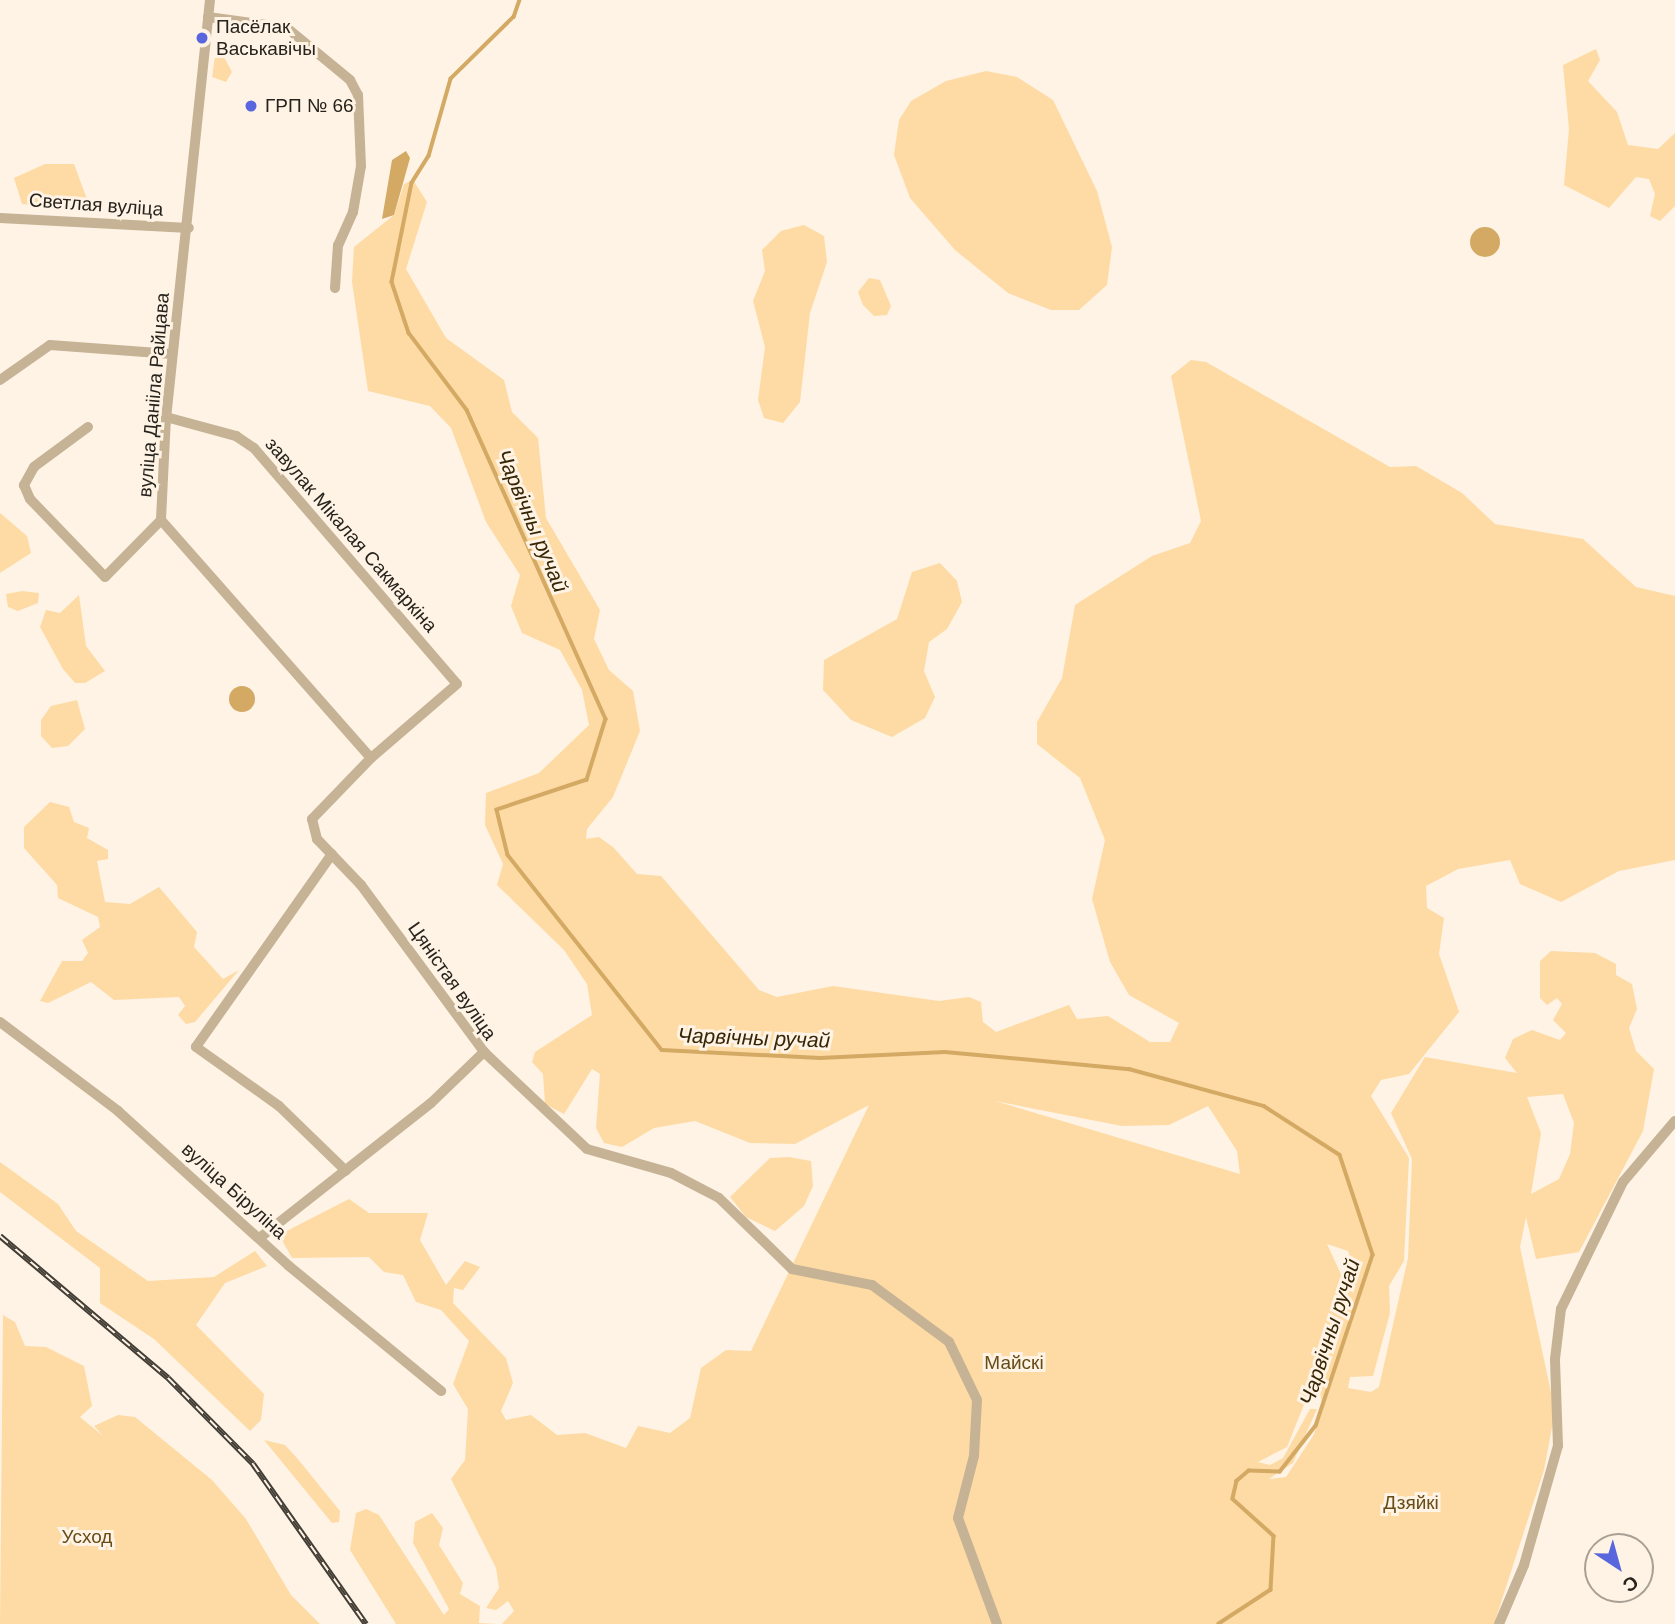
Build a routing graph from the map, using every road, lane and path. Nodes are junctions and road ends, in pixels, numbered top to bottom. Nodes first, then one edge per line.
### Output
1 (210, 0) edge
2 (208, 18) junction
3 (0, 217) edge
4 (189, 228) junction
5 (335, 288) dead end
6 (172, 354) junction
7 (0, 380) edge
8 (166, 418) junction
9 (88, 428) dead end
10 (161, 520) junction
11 (371, 758) junction
12 (332, 854) junction
13 (0, 1022) edge
14 (484, 1052) junction
15 (1675, 1121) edge
16 (346, 1171) junction
17 (262, 1236) junction
18 (441, 1391) dead end
19 (997, 1624) edge
20 (1499, 1624) edge

1 - 2 street, вуліца Данііла Райцава
2 - 4 street, вуліца Данііла Райцава
2 - 5 street
3 - 4 street, Светлая вуліца
4 - 6 street, вуліца Данііла Райцава
6 - 7 street
6 - 8 street, вуліца Данііла Райцава
8 - 10 street, вуліца Данііла Райцава
8 - 11 street, завулак Мікалая Сакмаркіна
9 - 10 street
10 - 11 street, вуліца Данііла Райцава
11 - 12 street, Цяністая вуліца
12 - 14 street, Цяністая вуліца
12 - 16 street
13 - 17 street, вуліца Біруліна
14 - 16 street, Цяністая вуліца
14 - 19 street
15 - 20 street
16 - 17 street, Цяністая вуліца
17 - 18 street, вуліца Біруліна

